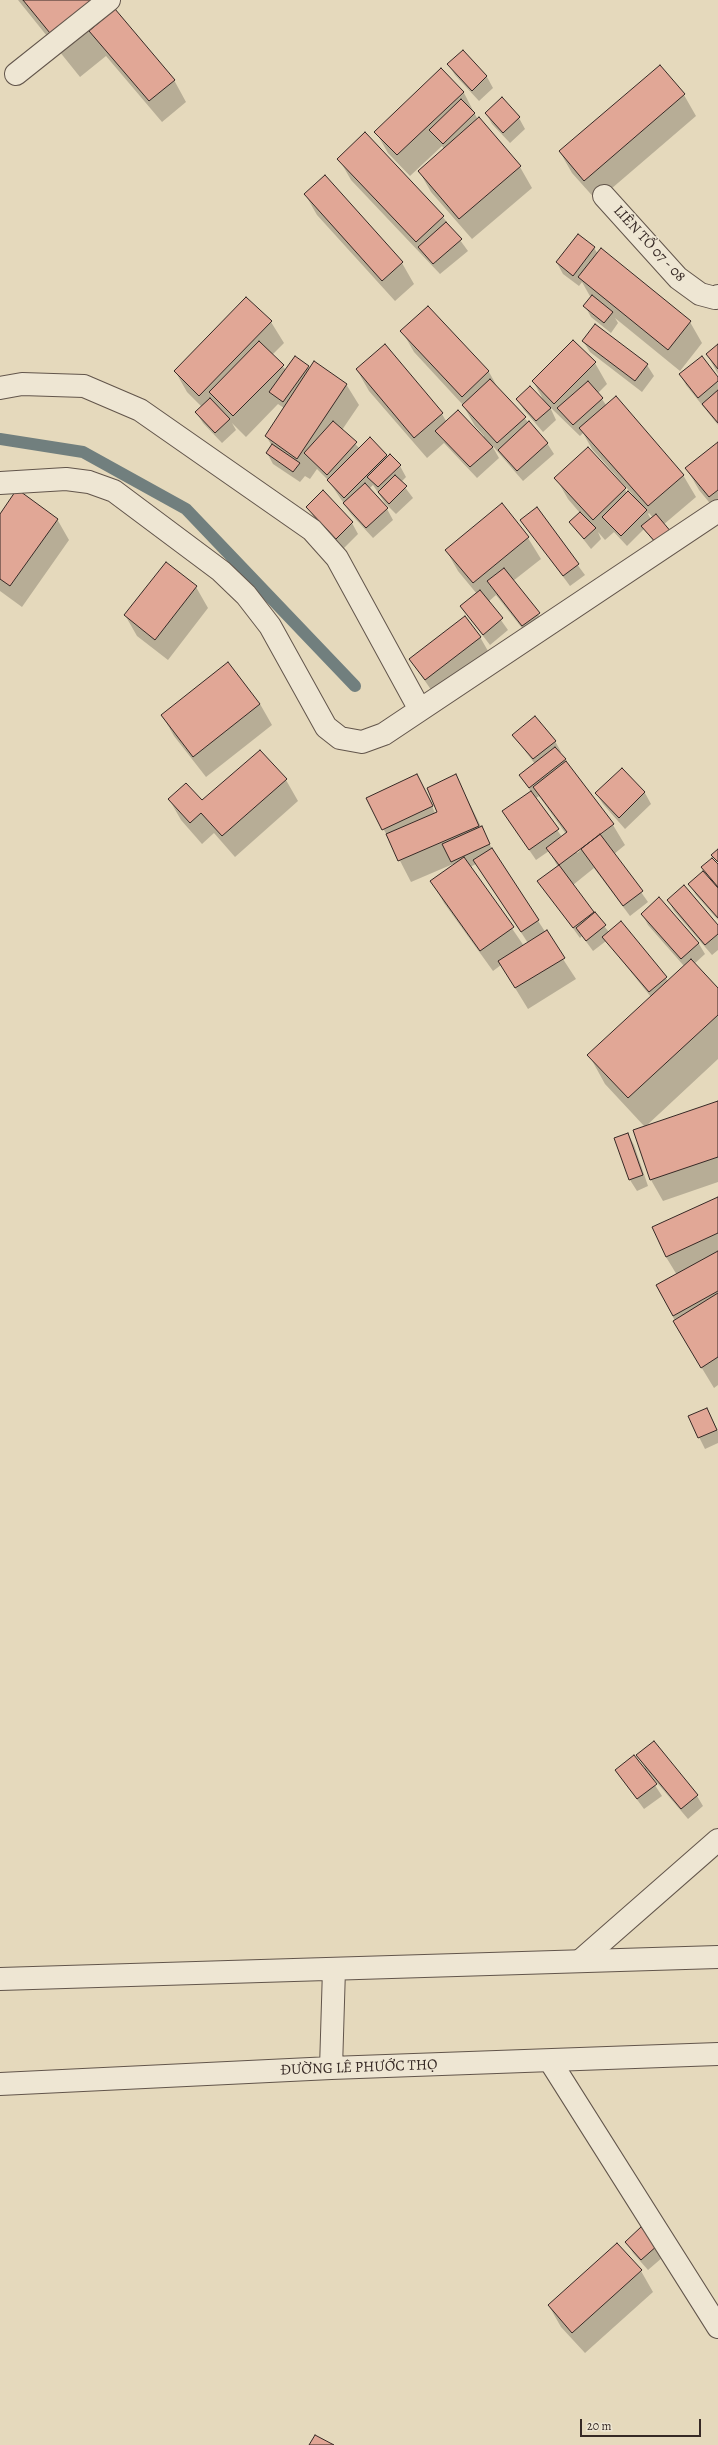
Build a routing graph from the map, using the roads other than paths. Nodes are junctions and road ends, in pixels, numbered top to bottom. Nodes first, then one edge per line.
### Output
1 (109, 0) edge
2 (16, 74) dead end
3 (604, 196) dead end
4 (718, 296) edge
5 (0, 388) edge
6 (0, 483) edge
7 (718, 511) edge
8 (420, 710) junction
9 (718, 1840) edge
10 (718, 1957) edge
11 (581, 1960) junction
12 (334, 1969) junction
13 (0, 1979) edge
14 (718, 2054) edge
15 (550, 2061) junction
16 (331, 2068) junction
17 (0, 2084) edge
18 (718, 2327) edge

1 - 2 street
3 - 4 street, LIÊN TỔ 07 - 08
5 - 8 street
6 - 8 street
7 - 8 street
9 - 11 street
10 - 11 street
11 - 12 street
12 - 13 street
12 - 16 street
14 - 15 street, ĐƯỜNG LÊ PHƯỚC THỌ
15 - 16 street, ĐƯỜNG LÊ PHƯỚC THỌ
15 - 18 street
16 - 17 street, ĐƯỜNG LÊ PHƯỚC THỌ

